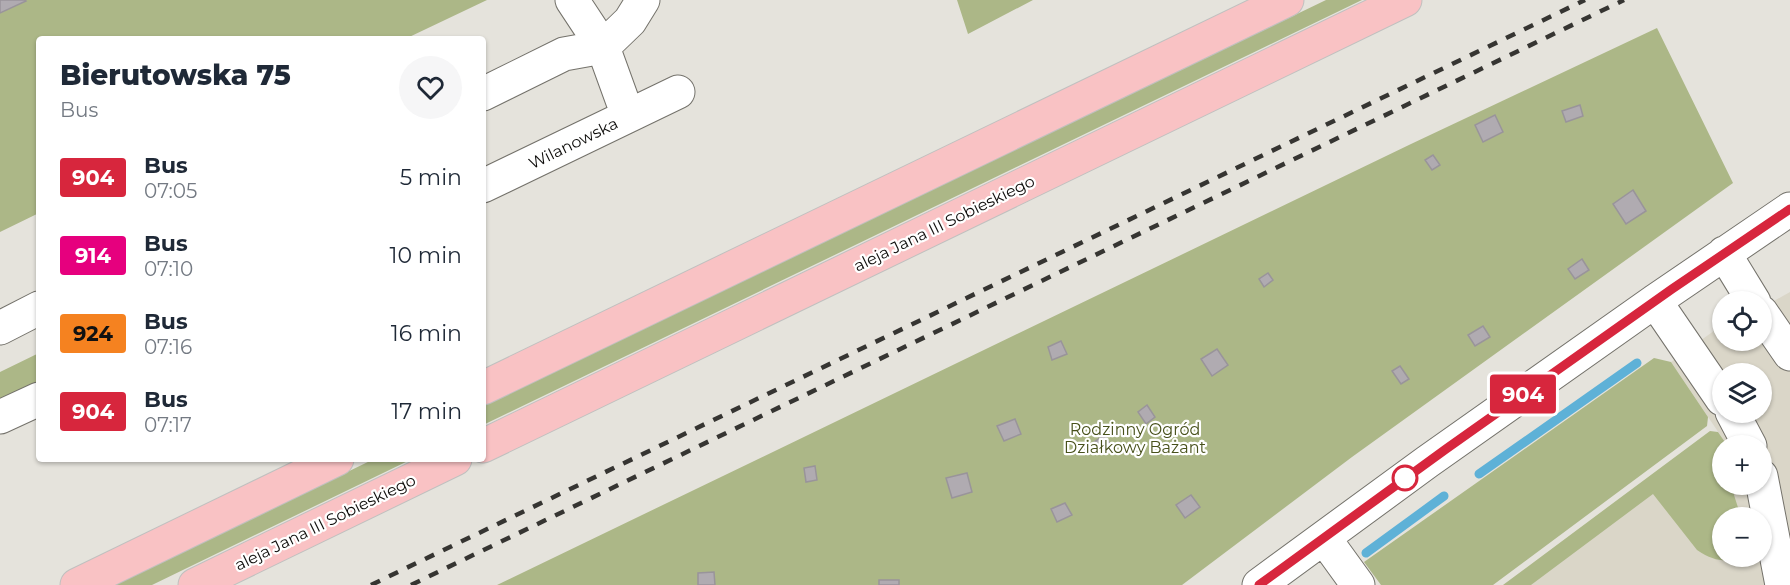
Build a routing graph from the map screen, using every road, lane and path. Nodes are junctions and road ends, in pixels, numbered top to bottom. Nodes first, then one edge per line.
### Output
1 (572, 0) edge
2 (643, 0) edge
3 (1287, 0) edge
4 (1404, 0) edge
5 (603, 47) junction
6 (678, 92) dead end
7 (486, 93) edge
8 (628, 116) junction
9 (486, 185) edge
10 (1790, 209) edge
11 (1724, 253) junction
12 (1747, 291) edge
13 (1655, 301) junction
14 (36, 310) edge
15 (0, 328) edge
16 (1772, 328) edge
17 (1790, 354) edge
18 (1712, 384) edge
19 (486, 387) edge
20 (36, 400) edge
21 (0, 417) edge
22 (486, 445) edge
23 (331, 462) edge
24 (449, 462) edge
25 (1765, 495) edge
26 (1324, 538) junction
27 (77, 585) edge
28 (195, 585) edge
29 (1259, 585) edge
30 (1358, 585) edge
31 (1782, 585) edge

1 - 5 street, Wilanowska
2 - 5 street
3 - 19 main road
4 - 22 main road, aleja Jana III Sobieskiego
5 - 7 street
5 - 8 street, Wilanowska
6 - 8 street
8 - 9 street, Wilanowska
10 - 11 street
11 - 12 street
11 - 13 street
13 - 18 street
13 - 26 street
14 - 15 street
16 - 17 street
20 - 21 street
23 - 27 main road
24 - 28 main road, aleja Jana III Sobieskiego
25 - 31 street
26 - 29 street
26 - 30 street

